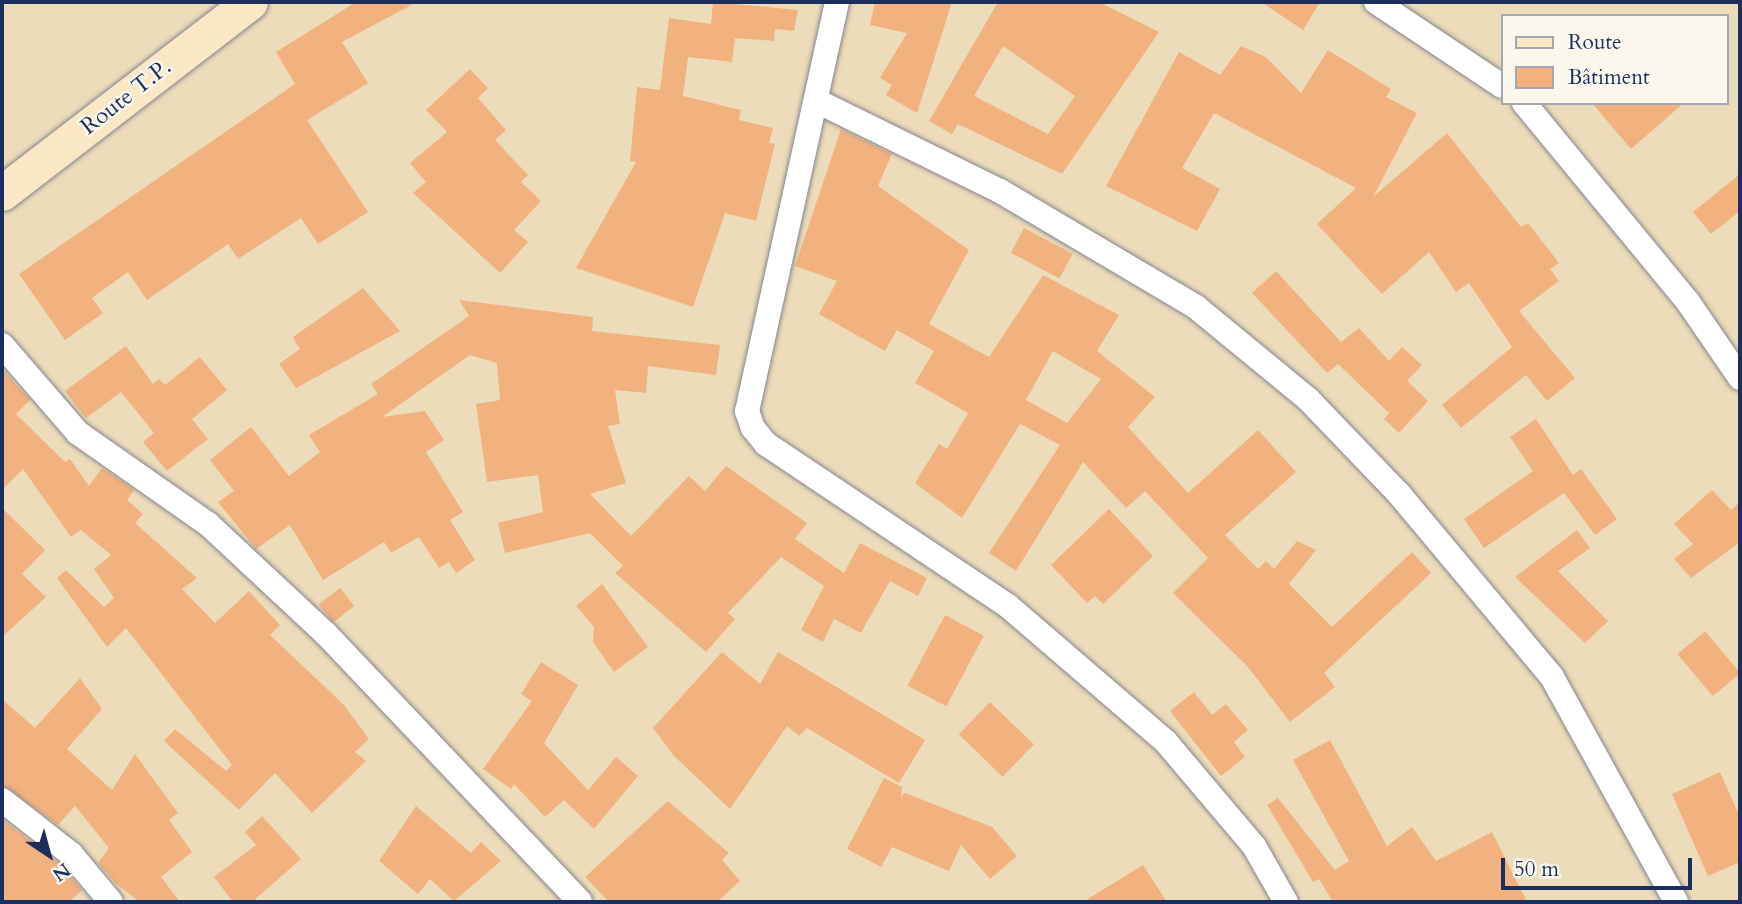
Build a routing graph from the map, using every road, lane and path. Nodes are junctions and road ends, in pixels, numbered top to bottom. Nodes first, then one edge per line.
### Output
1 (250, 2) edge
2 (837, 2) edge
3 (1376, 2) edge
4 (1500, 85) edge
5 (819, 102) junction
6 (1526, 105) edge
7 (2, 193) edge
8 (2, 345) edge
9 (1740, 378) edge
10 (2, 800) edge
11 (111, 902) edge
12 (580, 902) edge
13 (1286, 902) edge
14 (1676, 902) edge

1 - 7 street, Route T.P.
2 - 5 street
3 - 4 street
5 - 13 street
5 - 14 street
6 - 9 street
8 - 12 street
10 - 11 street

